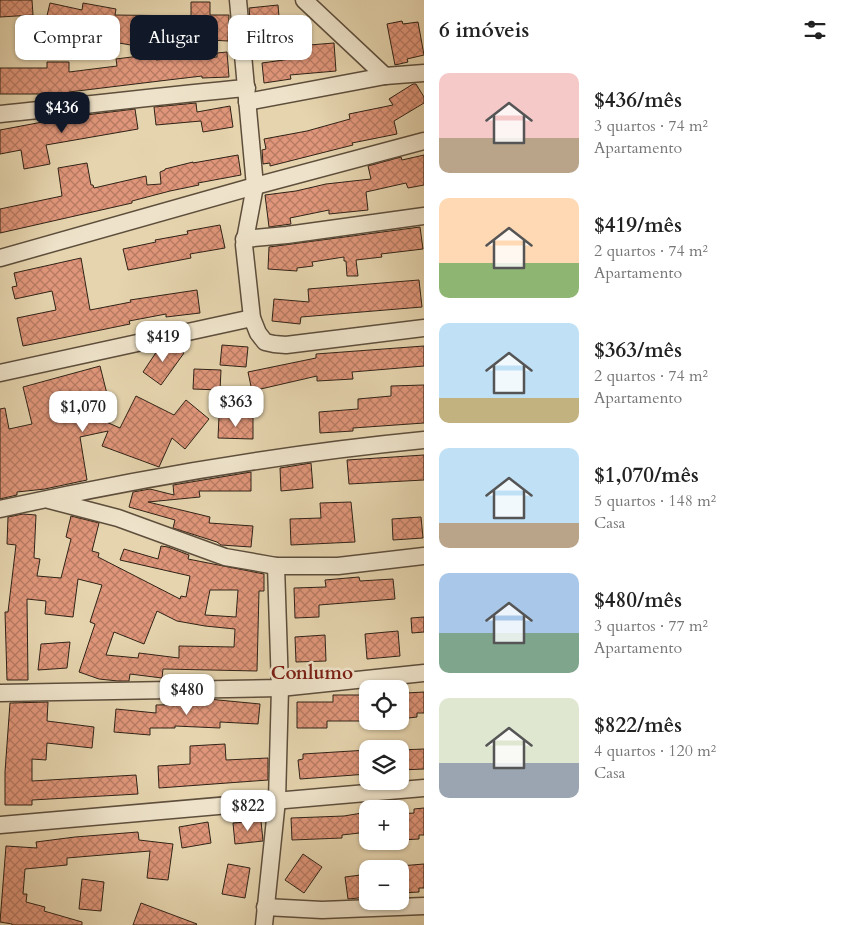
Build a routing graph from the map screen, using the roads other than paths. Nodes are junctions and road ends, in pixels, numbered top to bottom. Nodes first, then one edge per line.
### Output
1 (238, 0) edge
2 (304, 0) edge
3 (424, 72) edge
4 (385, 76) junction
5 (247, 95) junction
6 (0, 114) edge
7 (424, 141) edge
8 (255, 186) junction
9 (424, 216) edge
10 (244, 239) junction
11 (0, 258) edge
12 (252, 318) junction
13 (424, 328) edge
14 (0, 373) edge
15 (424, 440) edge
16 (44, 499) junction
17 (0, 509) edge
18 (424, 556) edge
19 (276, 566) junction
20 (424, 674) edge
21 (280, 688) junction
22 (0, 693) edge
23 (424, 788) edge
24 (277, 800) junction
25 (0, 825) edge
26 (424, 906) edge
27 (265, 907) junction
28 (264, 925) edge

1 - 5 street
2 - 4 street
3 - 4 street
4 - 5 street
5 - 6 street
5 - 8 street
7 - 8 street
8 - 10 street
8 - 11 street
9 - 10 street
10 - 12 street
12 - 13 street
12 - 14 street
15 - 16 street
16 - 17 street
16 - 19 street
18 - 19 street
19 - 21 street
20 - 21 street
21 - 22 street
21 - 24 street
23 - 24 street
24 - 25 street
24 - 27 street
26 - 27 street
27 - 28 street

